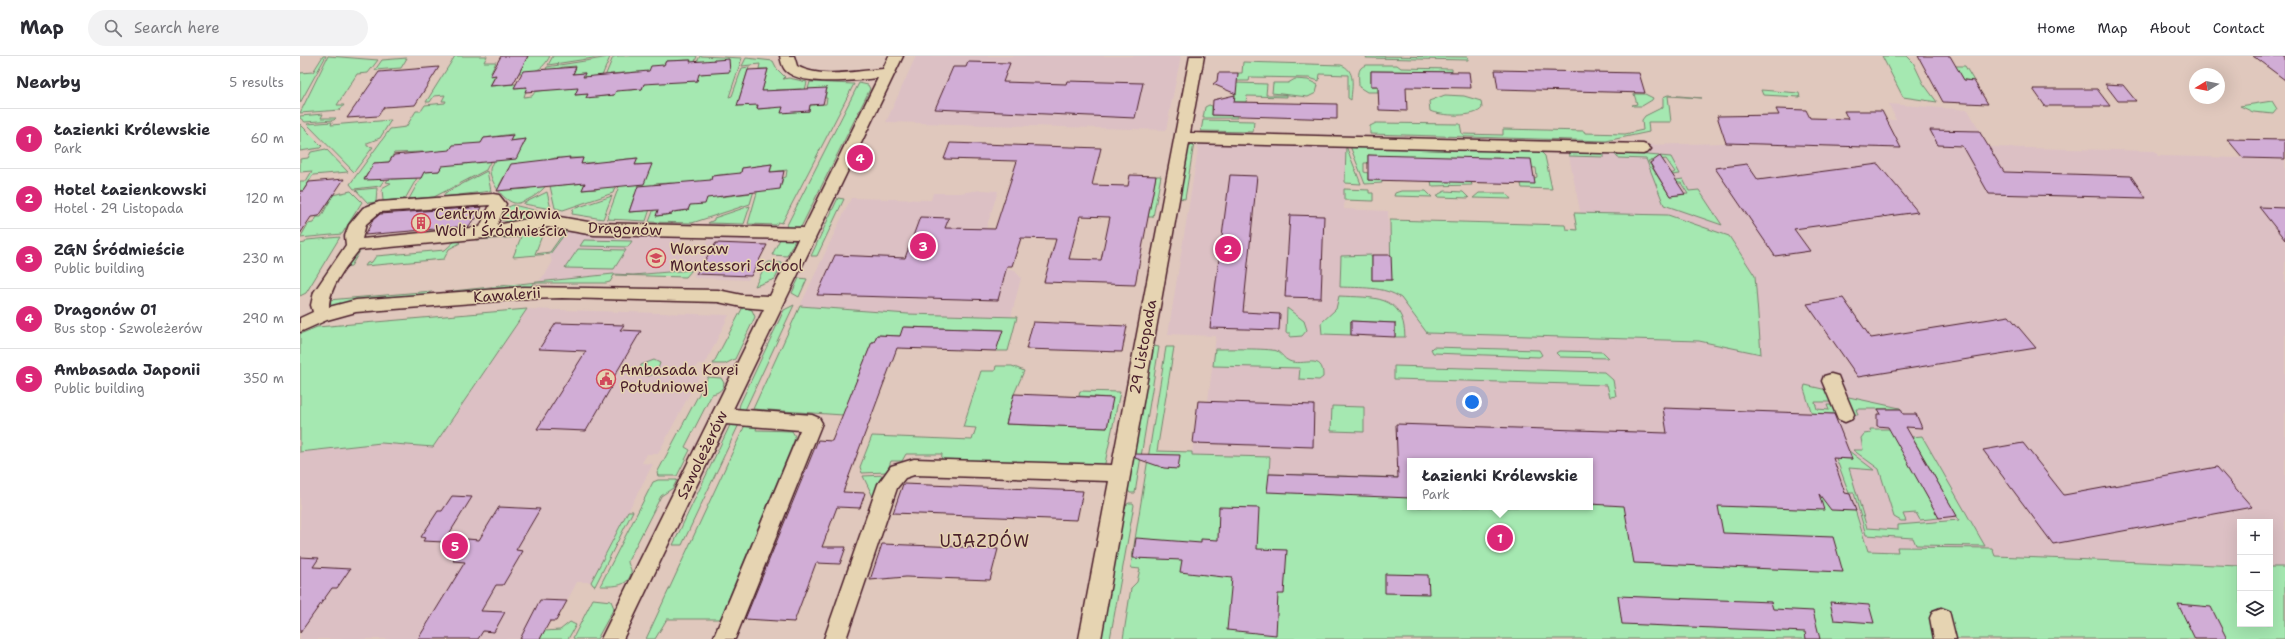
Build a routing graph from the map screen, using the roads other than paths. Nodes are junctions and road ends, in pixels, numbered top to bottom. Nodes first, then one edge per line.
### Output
1 (787, 56) edge
2 (896, 56) edge
3 (1197, 56) edge
4 (886, 78) junction
5 (1182, 138) junction
6 (1643, 149) dead end
7 (486, 232) junction
8 (809, 234) junction
9 (354, 246) junction
10 (779, 297) junction
11 (322, 315) junction
12 (300, 325) edge
13 (1831, 381) dead end
14 (1845, 414) dead end
15 (721, 416) junction
16 (1120, 473) junction
17 (612, 639) edge
18 (724, 639) edge
19 (835, 639) edge
20 (1090, 639) edge

1 - 4 street
2 - 4 street, Szwoleżerów
3 - 5 street, 29 Listopada
4 - 8 street, Szwoleżerów
5 - 6 street
5 - 16 street, 29 Listopada
7 - 8 street, Dragonów
7 - 9 street, Dragonów
7 - 9 street
8 - 10 street, Szwoleżerów
9 - 11 street
10 - 11 street, Kawalerii
10 - 15 street, Szwoleżerów
11 - 12 street, Kawalerii
13 - 14 street
15 - 17 street, Szwoleżerów
15 - 18 street
16 - 19 street
16 - 20 street, 29 Listopada

